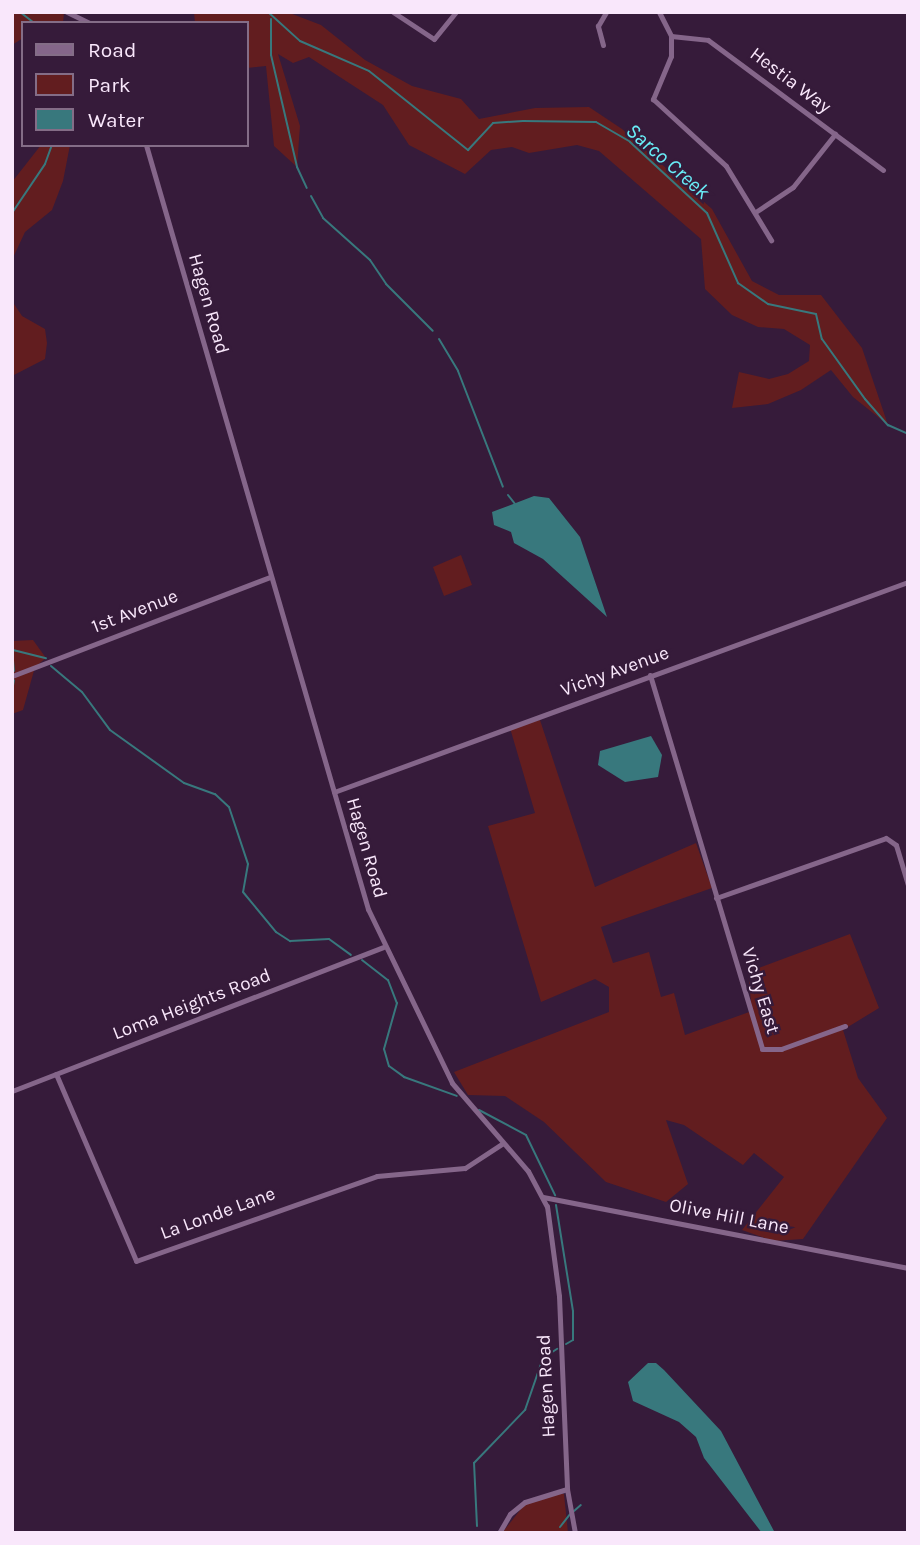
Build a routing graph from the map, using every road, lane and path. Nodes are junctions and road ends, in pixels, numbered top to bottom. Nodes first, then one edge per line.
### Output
1 (67, 12) edge
2 (393, 12) edge
3 (456, 12) edge
4 (606, 12) edge
5 (659, 12) edge
6 (86, 21) edge
7 (671, 36) junction
8 (603, 45) dead end
9 (835, 134) junction
10 (147, 147) edge
11 (883, 170) dead end
12 (757, 211) junction
13 (771, 240) dead end
14 (270, 577) junction
15 (908, 582) edge
16 (650, 675) junction
17 (12, 676) edge
18 (334, 792) junction
19 (908, 885) edge
20 (716, 898) junction
21 (383, 947) junction
22 (845, 1026) dead end
23 (56, 1074) junction
24 (12, 1091) edge
25 (503, 1143) junction
26 (544, 1197) junction
27 (908, 1268) edge
28 (567, 1489) junction
29 (499, 1533) edge
30 (575, 1533) edge

1 - 6 street
2 - 3 street
4 - 8 street
5 - 7 street
7 - 9 street, Hestia Way
7 - 12 street
9 - 11 street, Hestia Way
9 - 12 street
10 - 14 street, Hagen Road
12 - 13 street
14 - 17 street, 1st Avenue
14 - 18 street, Hagen Road
15 - 16 street, Vichy Avenue
16 - 18 street, Vichy Avenue
16 - 20 street, Vichy East
18 - 21 street, Hagen Road
19 - 20 street
20 - 22 street, Vichy East
21 - 23 street, Loma Heights Road
21 - 25 street, Hagen Road
23 - 24 street, Loma Heights Road
23 - 25 street, La Londe Lane
25 - 26 street, Hagen Road
26 - 27 street, Olive Hill Lane
26 - 28 street, Hagen Road
28 - 29 street
28 - 30 street, Hagen Road

